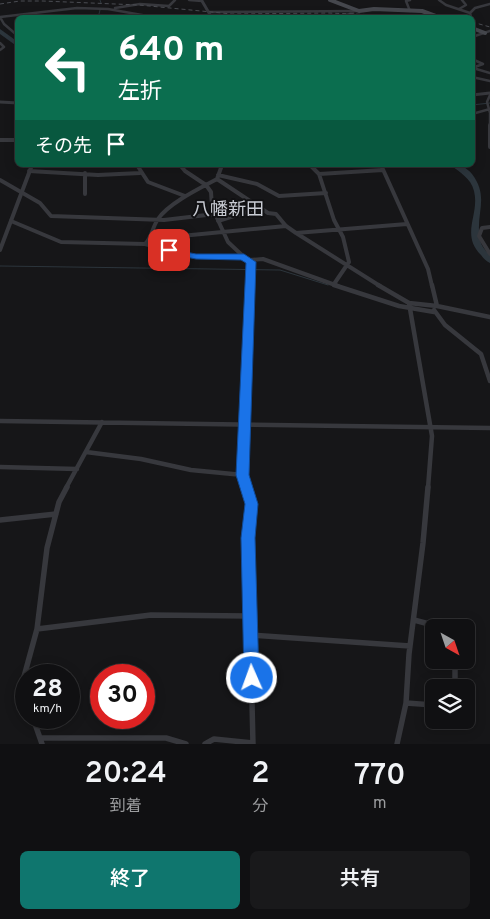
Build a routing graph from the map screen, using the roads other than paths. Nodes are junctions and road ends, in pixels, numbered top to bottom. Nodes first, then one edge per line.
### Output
1 (175, 0) edge
2 (189, 0) edge
3 (330, 0) edge
4 (410, 0) edge
5 (439, 0) edge
6 (462, 0) edge
7 (202, 1) edge
8 (490, 4) edge
9 (108, 9) junction
10 (459, 9) junction
11 (359, 11) junction
12 (410, 11) junction
13 (209, 12) junction
14 (354, 12) junction
15 (470, 13) joint
16 (28, 14) joint
17 (15, 15) edge
18 (19, 15) edge
19 (137, 15) edge
20 (210, 15) edge
21 (350, 15) edge
22 (432, 15) edge
23 (0, 17) edge
24 (475, 29) edge
25 (490, 31) edge
26 (15, 33) edge
27 (485, 33) junction
28 (475, 36) edge
29 (490, 36) edge
30 (0, 43) edge
31 (0, 50) edge
32 (475, 60) edge
33 (475, 67) edge
34 (475, 68) edge
35 (490, 72) edge
36 (475, 78) edge
37 (490, 81) edge
38 (490, 94) edge
39 (475, 95) edge
40 (0, 102) edge
41 (15, 103) edge
42 (489, 107) edge
43 (475, 113) edge
44 (490, 113) edge
45 (0, 140) edge
46 (15, 140) edge
47 (490, 146) edge
48 (31, 167) edge
49 (138, 167) edge
50 (182, 167) edge
51 (221, 167) edge
52 (312, 167) edge
53 (382, 167) edge
54 (383, 170) junction
55 (29, 171) junction
56 (85, 173) junction
57 (140, 173) junction
58 (319, 174) junction
59 (217, 177) junction
60 (0, 180) edge
61 (206, 185) junction
62 (22, 193) junction
63 (85, 194) dead end
64 (326, 194) junction
65 (185, 196) junction
66 (260, 208) junction
67 (215, 214) junction
68 (158, 220) junction
69 (218, 220) junction
70 (11, 221) junction
71 (407, 224) junction
72 (286, 226) junction
73 (490, 227) edge
74 (339, 228) junction
75 (224, 232) junction
76 (296, 233) junction
77 (151, 236) junction
78 (181, 236) junction
79 (145, 244) junction
80 (0, 250) edge
81 (182, 254) junction
82 (490, 254) edge
83 (244, 257) junction
84 (249, 260) junction
85 (348, 264) junction
86 (334, 284) junction
87 (409, 306) junction
88 (435, 306) junction
89 (434, 312) junction
90 (490, 316) edge
91 (490, 381) edge
92 (0, 421) edge
93 (102, 422) junction
94 (246, 424) junction
95 (431, 427) junction
96 (490, 428) edge
97 (86, 452) junction
98 (0, 467) edge
99 (77, 469) junction
100 (243, 475) junction
101 (56, 514) junction
102 (0, 520) edge
103 (249, 616) junction
104 (414, 620) junction
105 (425, 623) edge
106 (37, 629) junction
107 (250, 635) junction
108 (410, 646) junction
109 (27, 664) edge
110 (406, 703) junction
111 (425, 704) edge
112 (37, 729) edge
113 (41, 741) edge
114 (186, 744) edge
115 (205, 744) edge
116 (253, 744) edge
117 (397, 744) edge

1 - 9 street
2 - 7 street
3 - 11 main road
4 - 12 street
5 - 10 street
6 - 10 street
7 - 13 street
8 - 15 street
9 - 16 street
9 - 19 street
10 - 15 street
11 - 12 main road
11 - 14 street
12 - 22 main road
13 - 14 street
13 - 20 street
14 - 21 street
16 - 18 street
17 - 23 street
23 - 26 street
24 - 27 main road
25 - 27 street
27 - 28 street
27 - 29 street
30 - 31 street
32 - 33 street
34 - 35 street
36 - 37 street
38 - 39 street
38 - 42 street
40 - 41 street
42 - 43 street
42 - 44 street
44 - 47 street
45 - 46 street
48 - 55 street
49 - 57 street
50 - 61 street
51 - 59 street
52 - 58 street
53 - 54 street
54 - 58 street
54 - 71 street
55 - 56 street
55 - 62 street
56 - 57 street
56 - 63 street
57 - 65 street
58 - 64 street
59 - 61 street
59 - 64 street
59 - 66 street
60 - 62 street
61 - 65 street
61 - 67 street
62 - 68 street
62 - 70 street
64 - 74 street
65 - 68 street
66 - 69 street
66 - 72 street
67 - 68 street
67 - 69 street
68 - 77 street
69 - 75 street
70 - 79 street
70 - 80 street
71 - 74 street
71 - 88 street
72 - 75 street
72 - 76 street
73 - 82 street
74 - 76 street
74 - 85 street
75 - 78 street
75 - 83 street
76 - 85 street
77 - 78 street
77 - 79 street
78 - 81 street
79 - 81 street
81 - 83 street
83 - 84 street
84 - 86 street
84 - 94 street
85 - 86 street
85 - 87 street
86 - 87 street
87 - 88 street
87 - 89 street
87 - 95 street
88 - 89 street
88 - 90 street
89 - 91 street
92 - 93 street
93 - 94 street
93 - 97 street
94 - 95 street
94 - 100 street
95 - 96 street
95 - 104 street
97 - 99 street
97 - 100 street
98 - 99 street
99 - 101 street
100 - 103 street
101 - 102 street
101 - 106 street
103 - 106 street
103 - 107 street
104 - 105 street
104 - 108 street
106 - 109 street
107 - 108 street
107 - 116 street
108 - 110 street
110 - 111 street
110 - 117 street
112 - 113 street
113 - 114 street
115 - 116 street

